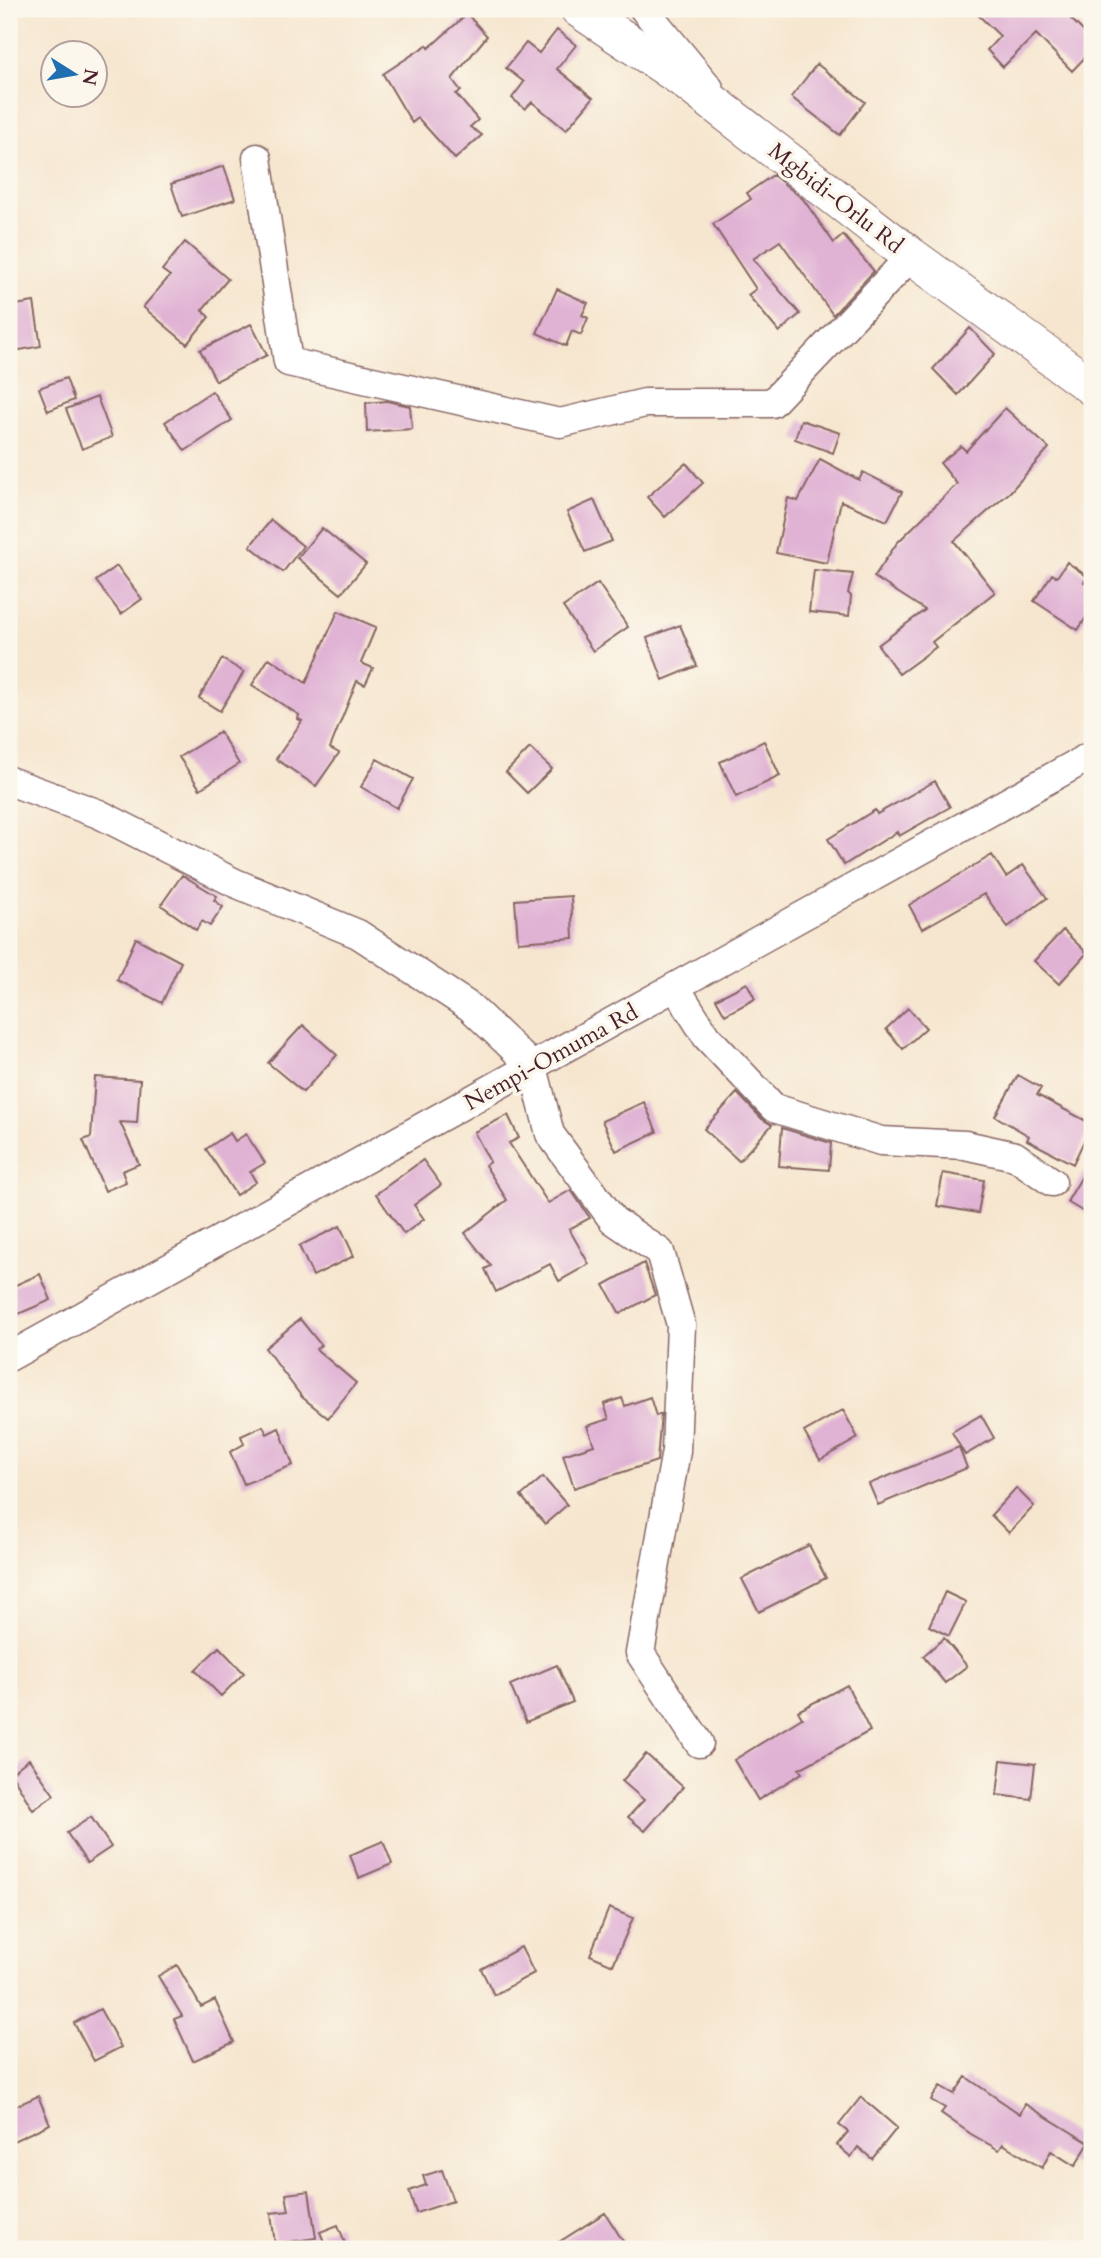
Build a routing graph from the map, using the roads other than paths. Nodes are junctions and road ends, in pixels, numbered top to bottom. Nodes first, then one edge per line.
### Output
1 (579, 9) edge
2 (645, 9) edge
3 (734, 118) junction
4 (257, 158) dead end
5 (911, 256) junction
6 (1092, 387) edge
7 (1092, 755) edge
8 (9, 780) edge
9 (676, 988) junction
10 (533, 1067) junction
11 (1052, 1182) dead end
12 (9, 1357) edge
13 (699, 1742) dead end

1 - 3 main road, Mgbidi-Orlu Rd
2 - 3 street
3 - 5 main road, Mgbidi-Orlu Rd
4 - 5 street
5 - 6 main road, Mgbidi-Orlu Rd
7 - 9 street, Nempi-Omuma Rd
8 - 10 street
9 - 10 street, Nempi-Omuma Rd
9 - 11 street
10 - 12 street, Nempi-Omuma Rd
10 - 13 street

